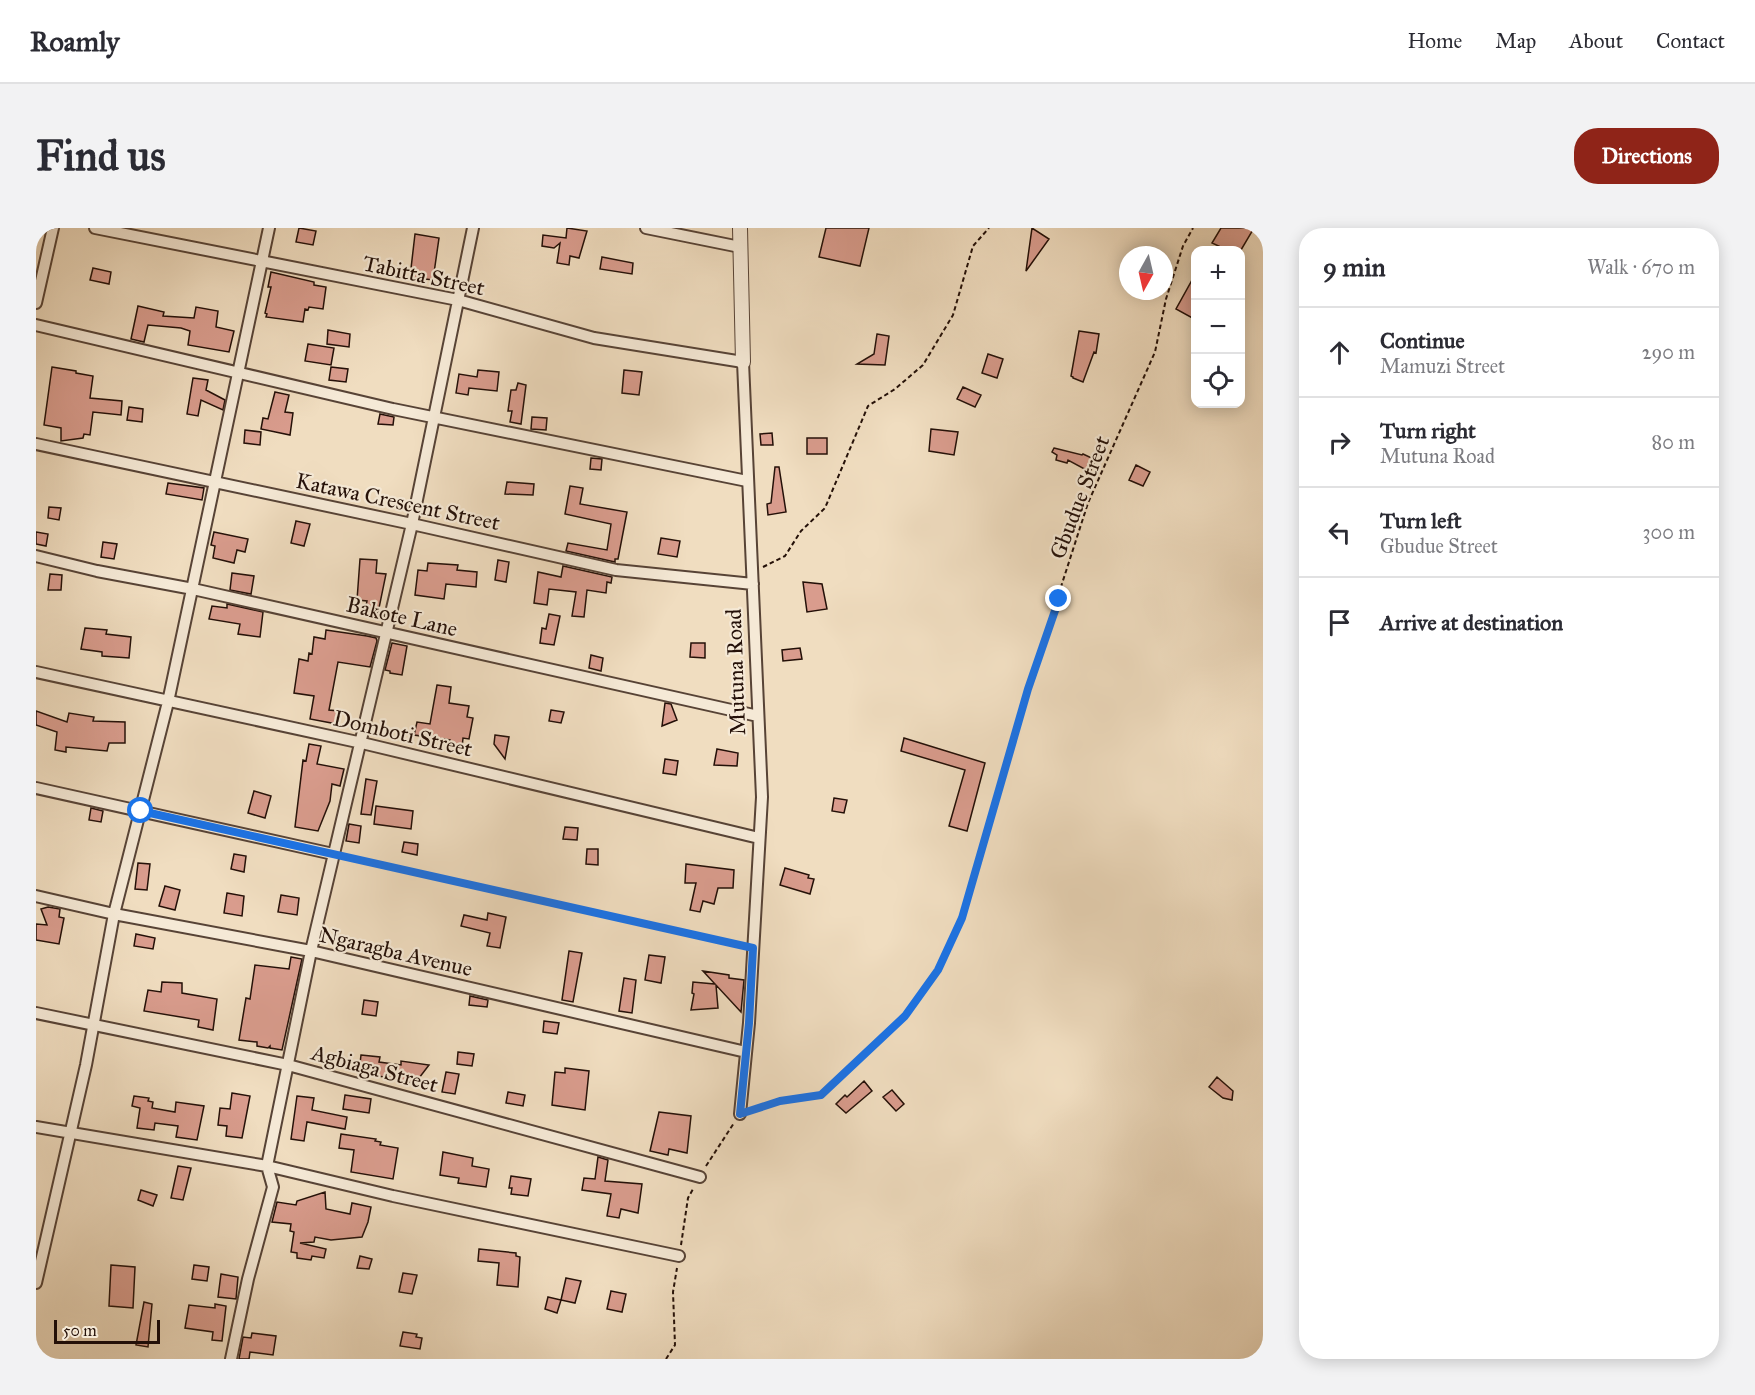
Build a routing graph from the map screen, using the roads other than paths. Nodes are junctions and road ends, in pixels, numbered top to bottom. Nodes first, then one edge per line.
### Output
1 (53, 228) edge
2 (96, 228) edge
3 (269, 228) edge
4 (474, 228) edge
5 (646, 228) edge
6 (740, 228) edge
7 (741, 247) junction
8 (262, 260) junction
9 (458, 300) junction
10 (36, 303) edge
11 (36, 325) edge
12 (743, 363) junction
13 (238, 373) junction
14 (434, 418) junction
15 (36, 444) edge
16 (747, 481) junction
17 (215, 482) junction
18 (412, 524) junction
19 (36, 556) edge
20 (753, 578) junction
21 (193, 589) junction
22 (388, 633) junction
23 (36, 672) edge
24 (168, 702) junction
25 (758, 716) junction
26 (362, 743) junction
27 (36, 788) edge
28 (141, 811) junction
29 (759, 838) junction
30 (333, 854) junction
31 (36, 896) edge
32 (114, 914) junction
33 (311, 951) junction
34 (36, 1013) edge
35 (94, 1025) junction
36 (746, 1052) junction
37 (288, 1065) junction
38 (740, 1114) road end
39 (36, 1127) edge
40 (70, 1134) junction
41 (267, 1166) junction
42 (700, 1177) road end
43 (41, 1240) edge
44 (679, 1256) road end
45 (36, 1283) edge
46 (231, 1359) edge

1 - 10 street
2 - 8 street, Tabitta Street
3 - 8 street
4 - 9 street
5 - 7 street
6 - 7 street, Mutuna Road
7 - 12 street, Mutuna Road
8 - 9 street, Tabitta Street
8 - 13 street
9 - 12 street, Tabitta Street
9 - 14 street
11 - 13 street
12 - 16 street, Mutuna Road
13 - 14 street
13 - 17 street
14 - 16 street
14 - 18 street
15 - 17 street, Katawa Crescent Street
16 - 20 street, Mutuna Road
17 - 18 street, Katawa Crescent Street
17 - 21 street
18 - 20 street, Katawa Crescent Street
18 - 22 street
19 - 21 street, Bakote Lane
20 - 25 street, Mutuna Road
21 - 22 street, Bakote Lane
21 - 24 street
22 - 25 street, Bakote Lane
22 - 26 street
23 - 24 street, Domboti Street
24 - 26 street, Domboti Street
24 - 28 street
25 - 29 street, Mutuna Road
26 - 29 street, Domboti Street
26 - 30 street
27 - 28 street
28 - 30 street
28 - 32 street
29 - 36 street, Mutuna Road
30 - 33 street
31 - 32 street, Ngaragba Avenue
32 - 33 street, Ngaragba Avenue
32 - 35 street
33 - 36 street, Ngaragba Avenue
33 - 37 street
34 - 35 street, Agbiaga Street
35 - 37 street, Agbiaga Street
35 - 40 street
36 - 38 street, Mutuna Road
37 - 41 street
37 - 42 street, Agbiaga Street
39 - 40 street
40 - 41 street
40 - 43 street
41 - 44 street
41 - 46 street
43 - 45 street

